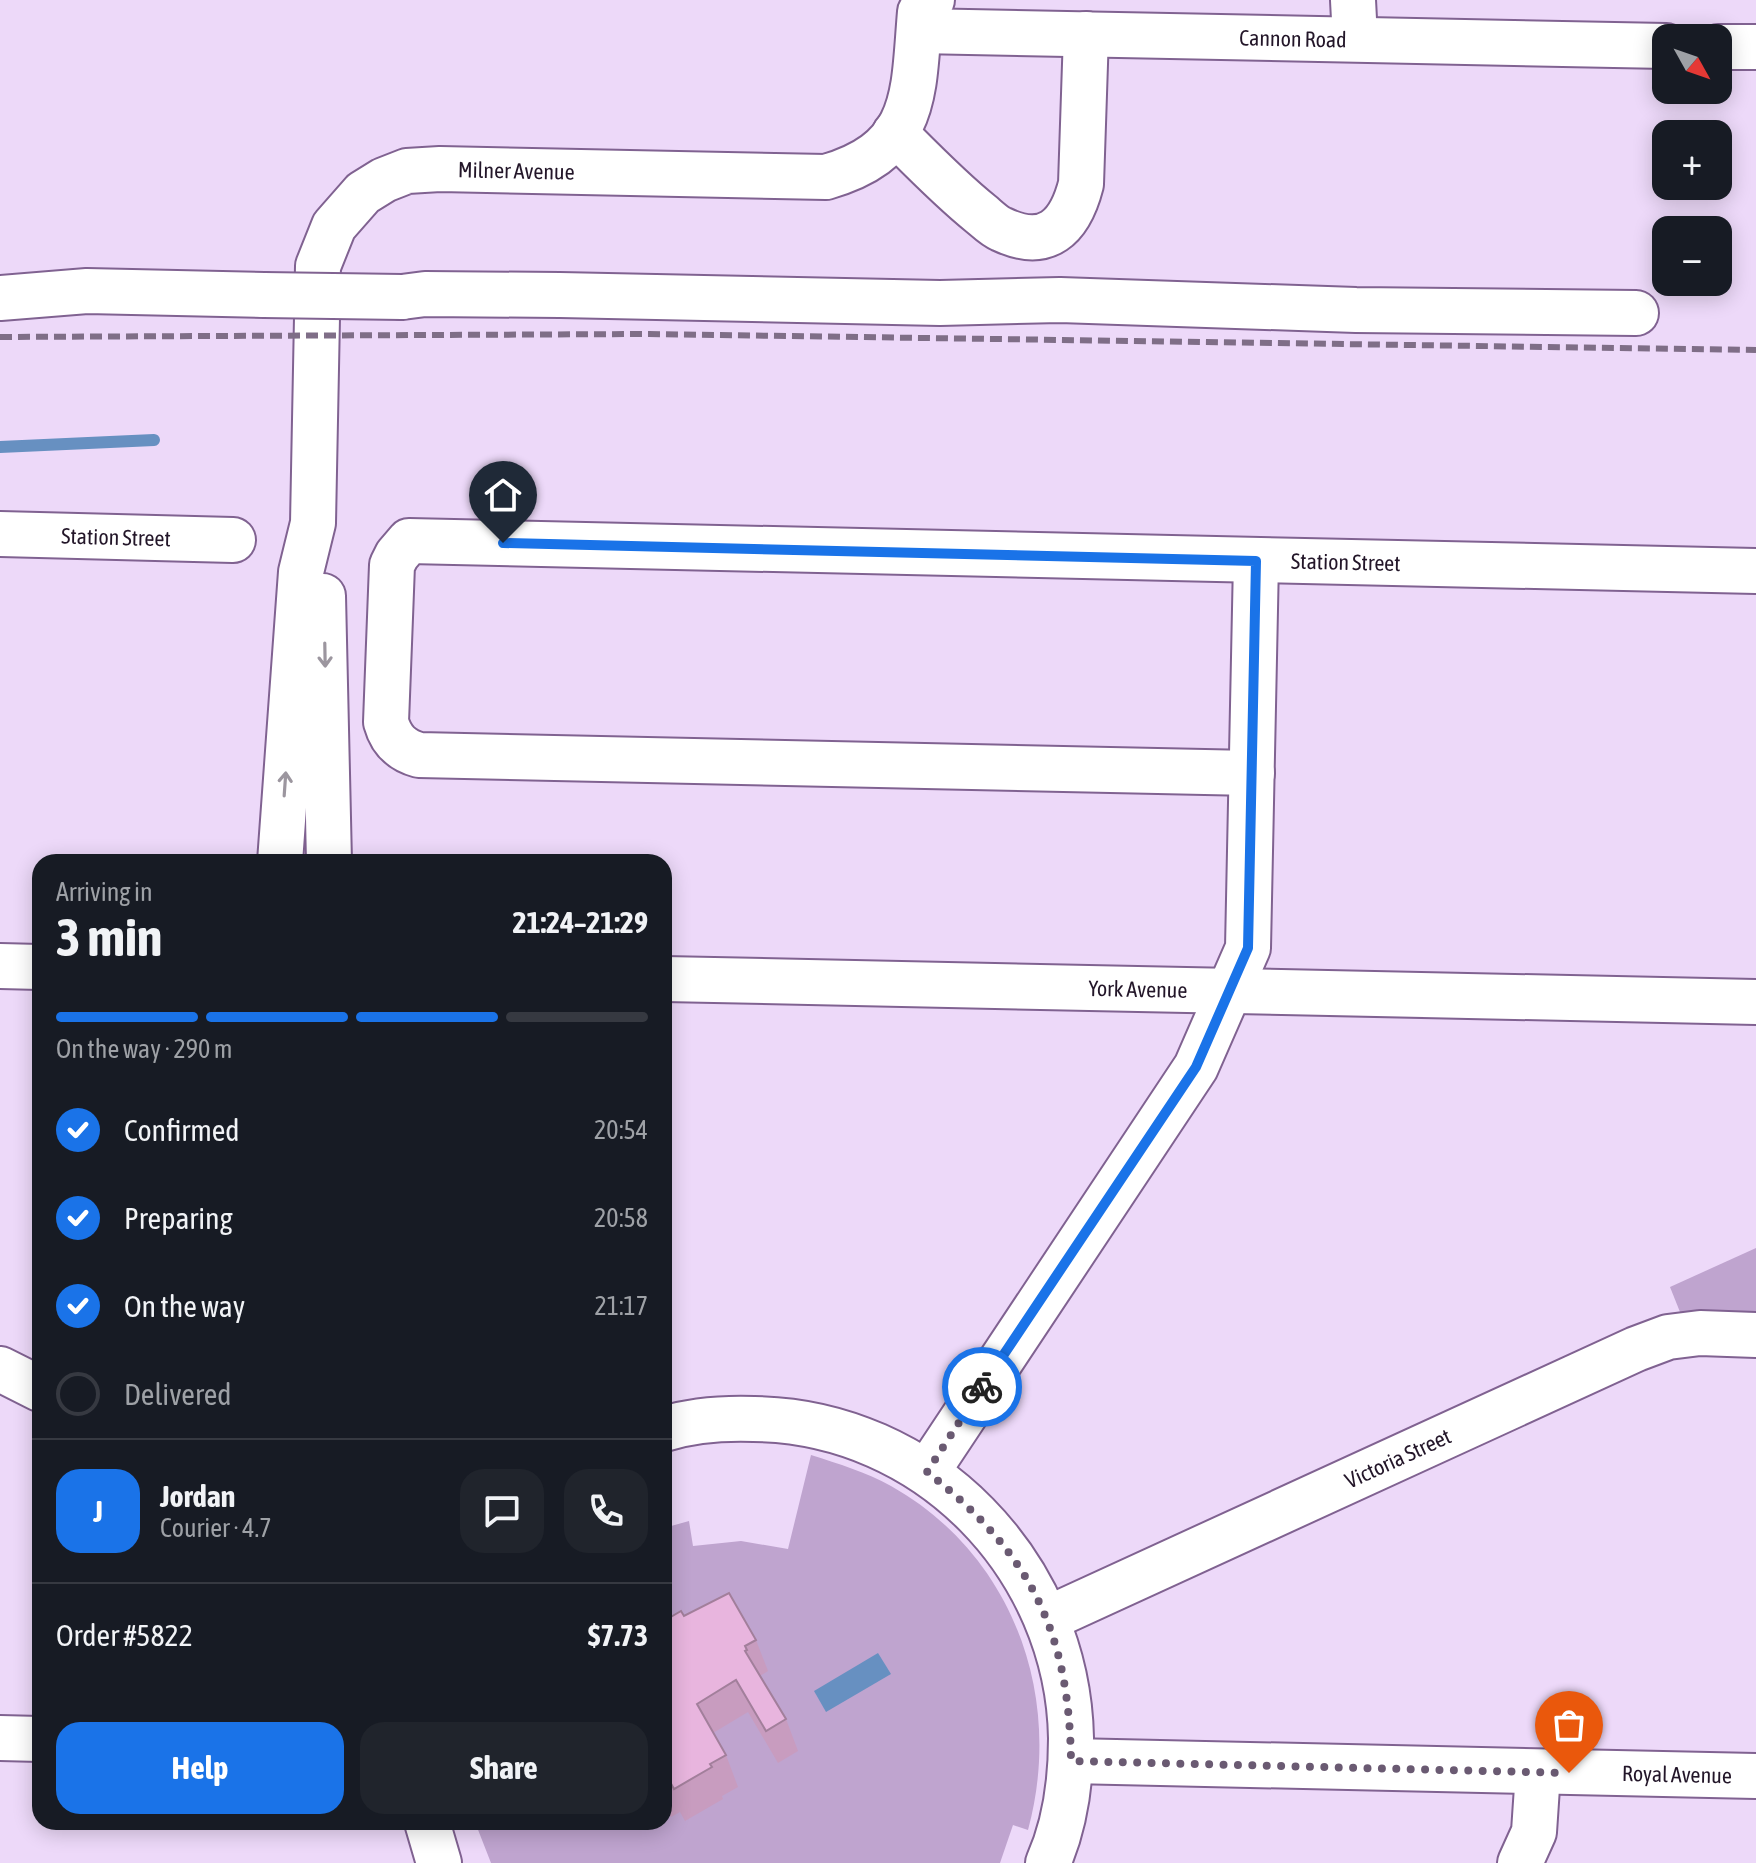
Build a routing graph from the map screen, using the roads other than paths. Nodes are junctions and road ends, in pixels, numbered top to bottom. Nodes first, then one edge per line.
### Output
1 (918, 11) edge
2 (1354, 20) edge
3 (1086, 34) junction
4 (1652, 45) edge
5 (1732, 47) edge
6 (1756, 47) edge
7 (895, 133) junction
8 (0, 298) edge
9 (1636, 313) dead end
10 (313, 523) junction
11 (0, 534) edge
12 (233, 540) dead end
13 (1256, 561) junction
14 (1756, 571) edge
15 (1252, 773) junction
16 (281, 854) edge
17 (329, 854) edge
18 (0, 966) edge
19 (32, 967) edge
20 (672, 979) edge
21 (1230, 991) junction
22 (1756, 1002) edge
23 (1756, 1335) edge
24 (0, 1369) edge
25 (32, 1385) edge
26 (672, 1428) edge
27 (927, 1472) junction
28 (1047, 1619) junction
29 (0, 1738) edge
30 (32, 1739) edge
31 (1071, 1761) junction
32 (1538, 1772) junction
33 (1756, 1776) edge
34 (429, 1830) edge
35 (439, 1863) edge
36 (1048, 1863) edge
37 (1520, 1863) edge

1 - 3 street, Cannon Road
1 - 7 street, Milner Avenue
2 - 3 street, Cannon Road
2 - 4 street, Cannon Road
3 - 7 street
5 - 6 street
7 - 10 street, Milner Avenue
8 - 9 street, bridge
16 -> 10 street, Milner Avenue
10 -> 17 street, Milner Avenue
11 - 12 street, Station Street
13 - 14 street, Station Street
13 - 15 street
13 - 15 street, Station Street
15 - 21 street
18 - 19 street
20 - 21 street, York Avenue
21 - 22 street, York Avenue
21 - 27 street
23 - 28 street, Victoria Street
24 - 25 street
26 - 27 street
27 - 28 street
28 - 31 street
29 - 30 street
31 - 32 street, Royal Avenue
31 - 36 street
32 - 33 street, Royal Avenue
32 - 37 street
34 - 35 street

